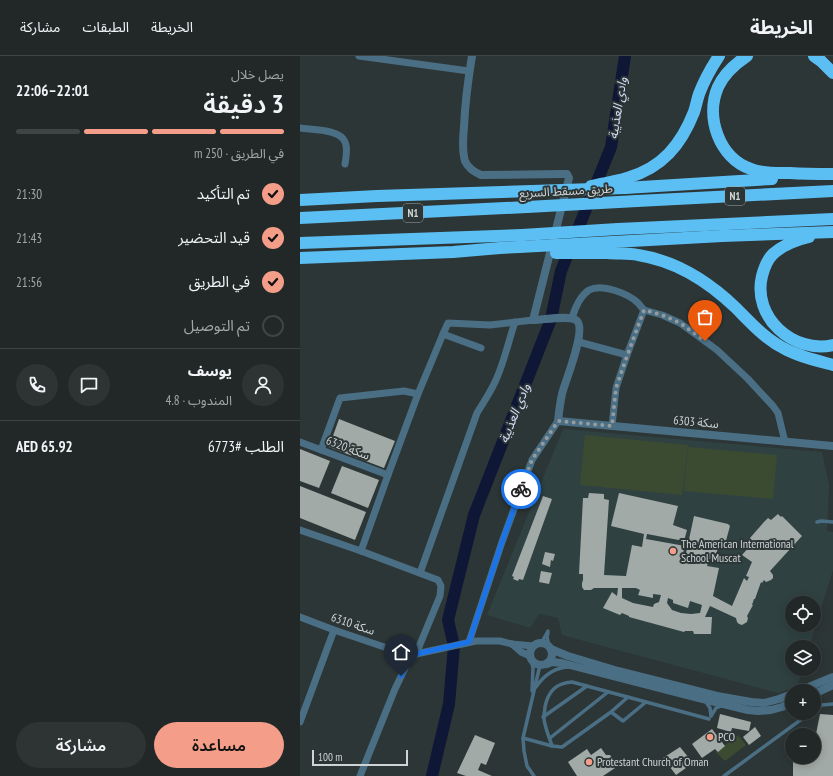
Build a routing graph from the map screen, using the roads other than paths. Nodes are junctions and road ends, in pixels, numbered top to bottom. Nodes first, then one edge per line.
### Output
1 (359, 56) edge
2 (472, 56) edge
3 (719, 56) edge
4 (747, 56) edge
5 (814, 56) edge
6 (469, 71) junction
7 (833, 73) edge
8 (300, 128) edge
9 (345, 164) dead end
10 (833, 174) edge
11 (626, 183) junction
12 (833, 191) edge
13 (300, 200) edge
14 (300, 218) edge
15 (833, 220) edge
16 (833, 232) edge
17 (300, 243) edge
18 (610, 248) junction
19 (300, 258) edge
20 (644, 310) junction
21 (572, 318) junction
22 (533, 320) junction
23 (515, 322) junction
24 (444, 334) junction
25 (579, 342) junction
26 (833, 345) edge
27 (481, 348) dead end
28 (627, 356) junction
29 (833, 365) edge
30 (418, 394) junction
31 (558, 421) junction
32 (612, 426) junction
33 (300, 442) edge
34 (785, 442) junction
35 (833, 446) edge
36 (321, 450) junction
37 (388, 475) junction
38 (818, 522) dead end
39 (833, 522) edge
40 (300, 530) edge
41 (361, 551) junction
42 (420, 573) junction
43 (300, 617) edge
44 (334, 630) junction
45 (469, 642) junction
46 (512, 644) junction
47 (536, 644) junction
48 (550, 647) junction
49 (416, 654) junction
50 (530, 658) junction
51 (544, 664) junction
52 (578, 667) junction
53 (833, 671) edge
54 (833, 677) edge
55 (823, 681) junction
56 (816, 684) edge
57 (833, 685) edge
58 (587, 686) junction
59 (821, 691) edge
60 (608, 692) junction
61 (533, 696) junction
62 (628, 697) junction
63 (785, 697) edge
64 (300, 698) edge
65 (698, 698) junction
66 (308, 701) junction
67 (646, 702) junction
68 (833, 704) edge
69 (727, 705) junction
70 (785, 706) edge
71 (821, 706) edge
72 (611, 712) junction
73 (543, 718) junction
74 (709, 719) dead end
75 (800, 720) edge
76 (300, 722) edge
77 (523, 738) junction
78 (550, 738) junction
79 (552, 746) junction
80 (360, 776) edge
81 (534, 776) edge
82 (724, 776) edge

1 - 6 street
2 - 6 street
3 - 11 highway
4 - 10 highway
5 - 7 highway
6 - 22 street
8 - 9 street
10 - 11 highway
11 - 13 highway, bridge
12 - 14 highway, طريق مسقط السريع / N1, bridge
15 - 17 highway, N1, bridge
16 - 18 highway
16 - 26 highway
18 - 19 highway, bridge
18 - 29 highway
20 - 21 street
20 - 28 street
20 - 34 street
21 - 22 street
21 - 25 street
22 - 23 street
23 - 24 street
23 - 42 street
24 - 27 street
24 - 30 street
25 - 28 street
25 - 31 street
28 - 32 street
30 - 36 street
30 - 37 street
31 - 32 street, سكة 6303
31 - 45 street
32 - 34 street, سكة 6303
33 - 36 street, سكة 6320
34 - 35 street, سكة 6303
36 - 37 street, سكة 6320
37 - 41 street
38 - 39 lane
40 - 41 street
41 - 42 street
42 - 49 street
43 - 44 street, سكة 6310
44 - 49 street, سكة 6310
44 - 66 street
45 - 46 street, سكة 6310
45 - 49 street, سكة 6310
46 - 47 street, سكة 6310
46 - 50 street
47 - 48 street
47 - 48 lane
47 - 50 street
48 - 51 street
48 - 63 street
49 - 80 street
50 - 51 street
50 - 61 lane
51 - 52 street
51 - 61 lane
52 - 61 lane
52 - 65 street
53 - 55 street
54 - 55 street
55 - 56 street
57 - 59 street
58 - 60 lane
58 - 73 lane
58 - 73 lane
60 - 62 lane
60 - 78 lane
61 - 77 lane
62 - 67 lane
62 - 72 lane
64 - 66 street
65 - 69 street
65 - 69 lane
66 - 76 street
67 - 72 lane
67 - 74 lane
68 - 71 lane
69 - 70 street
72 - 79 lane
73 - 78 lane
75 - 82 lane
77 - 79 lane
77 - 81 lane
78 - 79 lane

